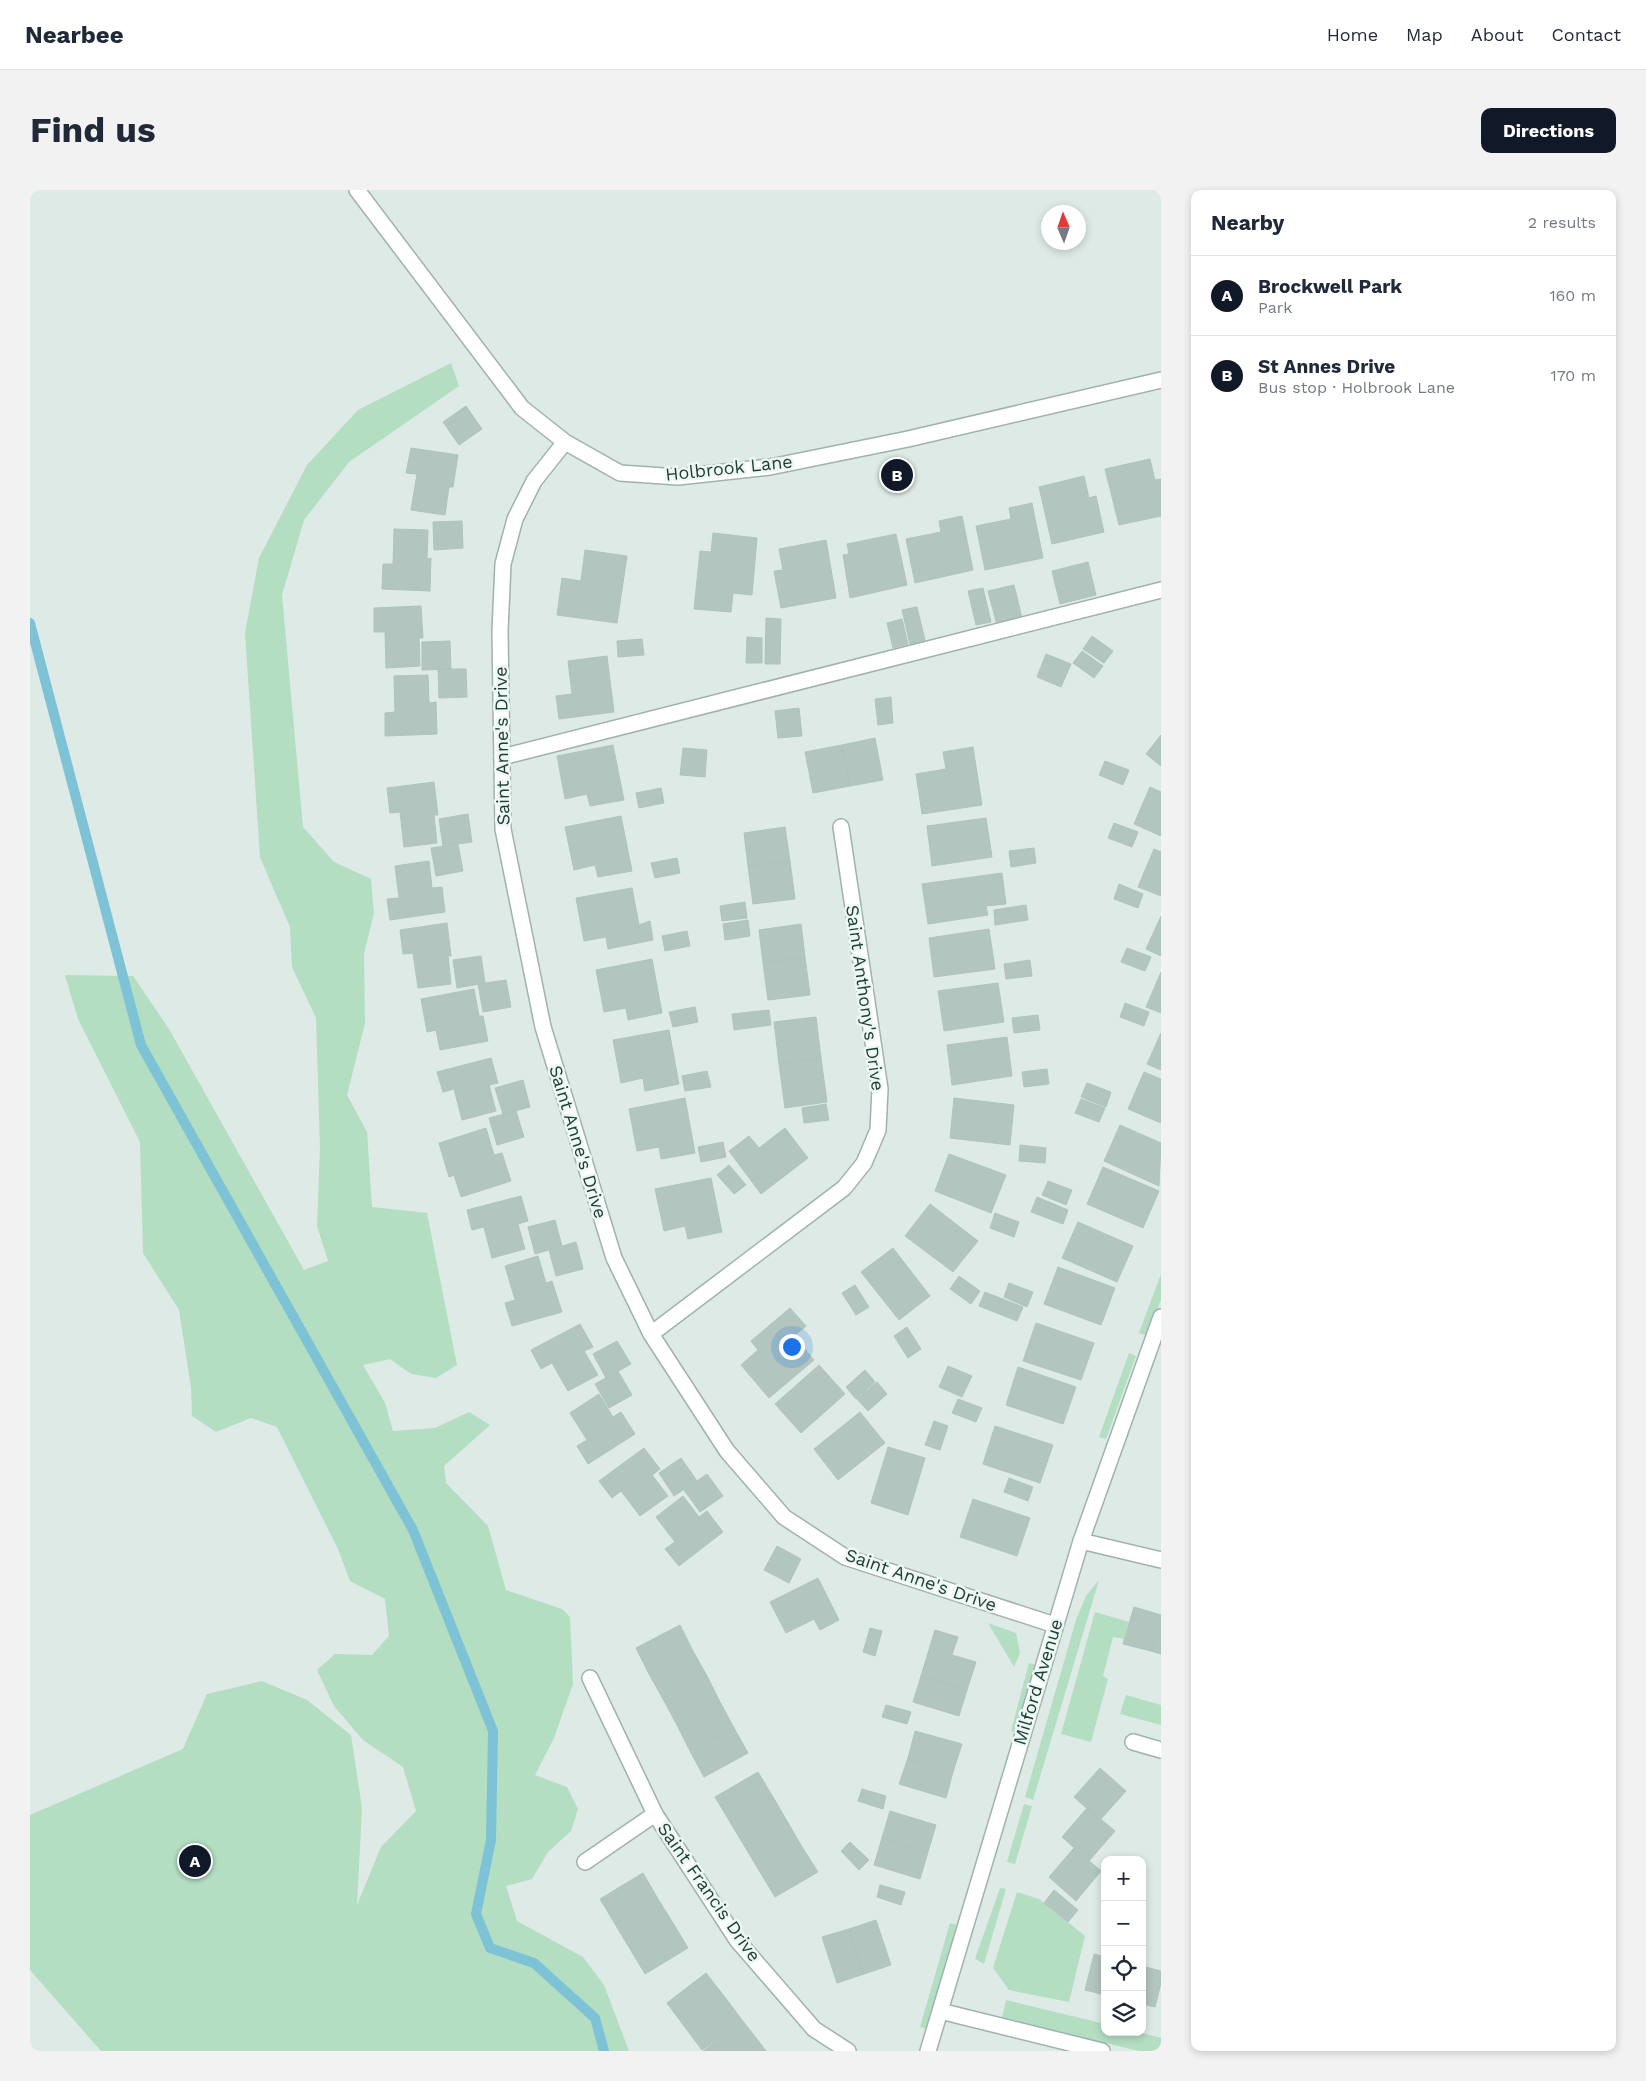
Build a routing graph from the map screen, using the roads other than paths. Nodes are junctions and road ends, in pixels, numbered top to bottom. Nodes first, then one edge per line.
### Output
1 (358, 190) edge
2 (1161, 380) edge
3 (565, 442) junction
4 (1161, 590) edge
5 (502, 757) junction
6 (841, 827) dead end
7 (1161, 1317) edge
8 (651, 1334) junction
9 (1081, 1541) junction
10 (1161, 1560) edge
11 (1055, 1625) junction
12 (590, 1678) dead end
13 (1133, 1742) dead end
14 (1161, 1750) edge
15 (655, 1814) junction
16 (585, 1862) dead end
17 (940, 2011) junction
18 (848, 2051) edge
19 (928, 2051) edge
20 (1102, 2051) edge

1 - 3 street, Holbrook Lane
2 - 3 street, Holbrook Lane
3 - 5 street, Saint Anne's Drive
4 - 5 street
5 - 8 street, Saint Anne's Drive
6 - 8 street, Saint Anthony's Drive
7 - 9 street, Milford Avenue
8 - 11 street, Saint Anne's Drive
9 - 10 street
9 - 11 street, Milford Avenue
11 - 17 street, Milford Avenue
12 - 15 street, Saint Francis Drive
13 - 14 street
15 - 16 street, Saint Francis Drive
15 - 18 street, Saint Francis Drive
17 - 19 street, Milford Avenue
17 - 20 street

